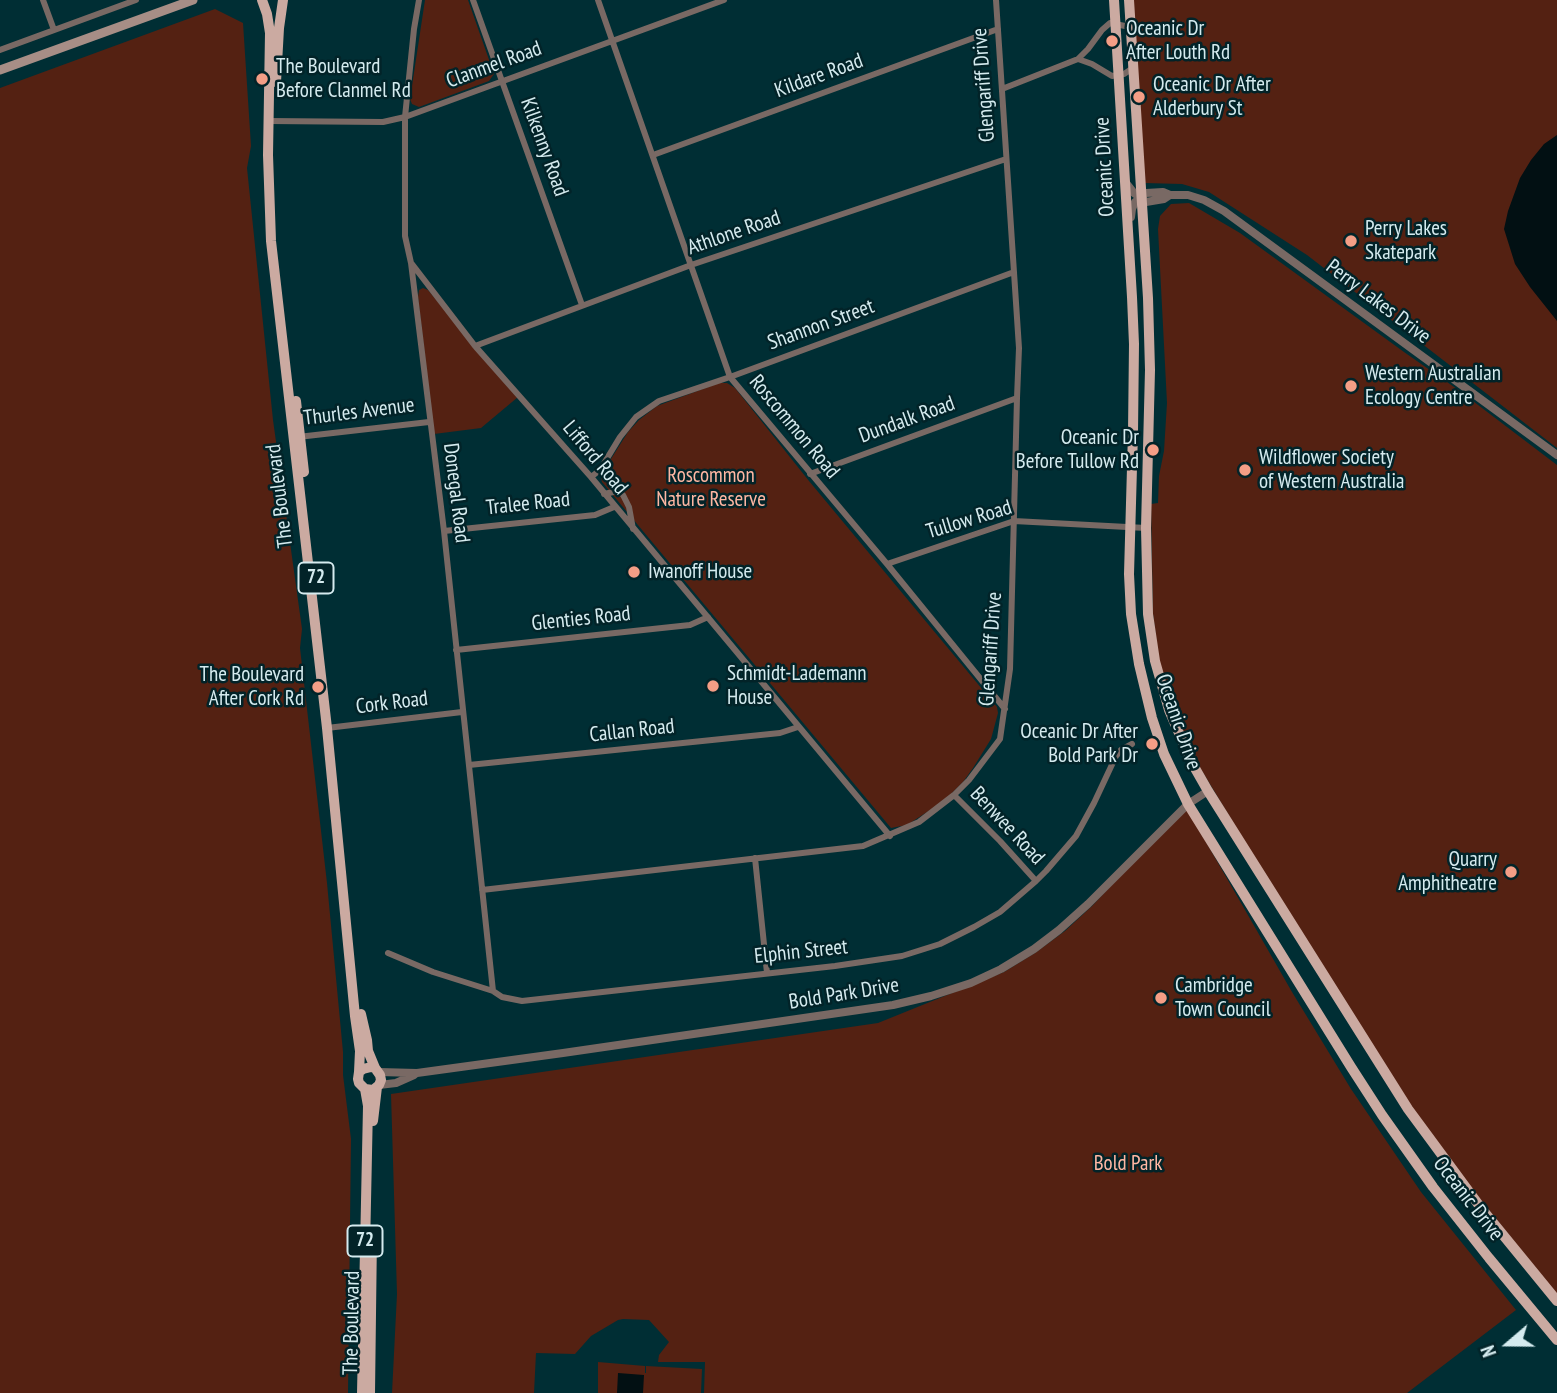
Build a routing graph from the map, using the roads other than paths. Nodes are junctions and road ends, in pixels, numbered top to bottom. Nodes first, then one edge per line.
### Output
1 (43, 0) edge
2 (136, 0) edge
3 (193, 0) edge
4 (262, 0) edge
5 (283, 0) edge
6 (419, 0) edge
7 (473, 0) edge
8 (598, 0) edge
9 (724, 0) edge
10 (996, 0) edge
11 (1114, 0) edge
12 (1129, 0) edge
13 (1115, 23) junction
14 (1130, 27) junction
15 (998, 29) junction
16 (54, 30) junction
17 (612, 41) junction
18 (0, 50) edge
19 (1078, 59) junction
20 (1133, 68) junction
21 (0, 70) edge
22 (1119, 75) junction
23 (502, 81) junction
24 (1002, 89) junction
25 (405, 117) junction
26 (272, 121) junction
27 (653, 155) junction
28 (1006, 159) junction
29 (1125, 180) junction
30 (1140, 196) junction
31 (1128, 236) junction
32 (411, 263) junction
33 (691, 265) junction
34 (1014, 272) junction
35 (582, 305) junction
36 (475, 346) junction
37 (730, 377) junction
38 (1017, 398) junction
39 (429, 422) junction
40 (297, 437) junction
41 (1557, 454) edge
42 (810, 474) junction
43 (590, 477) junction
44 (604, 494) junction
45 (614, 507) junction
46 (1014, 521) junction
47 (1130, 527) junction
48 (1146, 528) junction
49 (633, 529) junction
50 (444, 531) junction
51 (887, 564) junction
52 (708, 617) junction
53 (456, 650) junction
54 (1005, 709) junction
55 (462, 712) junction
56 (799, 727) junction
57 (330, 728) junction
58 (1132, 744) dead end
59 (469, 765) junction
60 (1208, 791) junction
61 (954, 794) junction
62 (1188, 804) junction
63 (890, 836) junction
64 (755, 858) junction
65 (1036, 881) junction
66 (482, 890) junction
67 (388, 953) dead end
68 (767, 973) junction
69 (493, 991) junction
70 (377, 1070) junction
71 (359, 1072) junction
72 (417, 1073) junction
73 (378, 1086) junction
74 (365, 1089) junction
75 (1557, 1301) edge
76 (1557, 1340) edge
77 (362, 1393) edge
78 (370, 1393) edge

1 - 16 street
2 - 16 street
3 - 21 main road
4 - 26 main road, The Boulevard / 72
5 - 26 main road, The Boulevard / 72
6 - 25 street, Donegal Road
7 - 23 street, Kilkenny Road
8 - 17 street, Roscommon Road
9 - 17 street, Clanmel Road
10 - 15 street, Glengariff Drive
11 - 13 main road, Oceanic Drive
12 - 14 main road, Oceanic Drive
13 - 14 street
13 - 19 street
13 - 22 main road, Oceanic Drive
14 - 20 main road, Oceanic Drive
15 - 24 street, Glengariff Drive
15 - 27 street, Kildare Road
16 - 18 street
17 - 23 street, Clanmel Road
17 - 27 street, Roscommon Road
19 - 22 street
19 - 24 street
20 - 22 street
20 - 30 main road, Oceanic Drive
22 - 29 main road, Oceanic Drive
23 - 25 street, Clanmel Road
23 - 35 street, Kilkenny Road
24 - 28 street, Glengariff Drive
25 - 26 street, Clanmel Road
25 - 32 street, Donegal Road
26 - 40 main road, The Boulevard / 72
27 - 33 street, Roscommon Road
28 - 33 street, Athlone Road
28 - 34 street, Glengariff Drive
29 - 30 street
29 - 31 main road, Oceanic Drive
30 - 31 street
30 - 41 street, Perry Lakes Drive
30 - 48 main road, Oceanic Drive
31 - 47 main road, Oceanic Drive
32 - 36 street, Lifford Road
32 - 39 street, Donegal Road
33 - 35 street, Athlone Road
33 - 37 street, Roscommon Road
34 - 37 street, Shannon Street
34 - 38 street, Glengariff Drive
35 - 36 street, Athlone Road
36 - 43 street, Lifford Road
37 - 42 street, Roscommon Road
37 - 43 street, Shannon Street
38 - 42 street, Dundalk Road
38 - 46 street, Glengariff Drive
39 - 40 street, Thurles Avenue
39 - 50 street, Donegal Road
40 - 57 main road, The Boulevard / 72
42 - 51 street, Roscommon Road
43 - 44 street, Lifford Road
44 - 45 street, Lifford Road
44 - 49 street
45 - 49 street, Lifford Road
45 - 50 street, Tralee Road
46 - 47 street, Tullow Road
46 - 51 street, Tullow Road
46 - 54 street, Glengariff Drive
47 - 48 street, Tullow Road
47 - 62 main road, Oceanic Drive
48 - 60 main road, Oceanic Drive
49 - 52 street, Lifford Road
50 - 53 street, Donegal Road
51 - 54 street, Roscommon Road
52 - 53 street, Glenties Road
52 - 56 street, Lifford Road
53 - 55 street, Donegal Road
54 - 61 street, Glengariff Drive
55 - 57 street, Cork Road
55 - 59 street, Donegal Road
56 - 59 street, Callan Road
56 - 63 street, Lifford Road
57 - 70 main road, The Boulevard / 72
57 - 71 main road, The Boulevard / 72
58 - 65 street, Elphin Street
59 - 66 street, Donegal Road
60 - 62 street, Bold Park Drive
60 - 75 main road, Oceanic Drive
61 - 63 street, Glengariff Drive
61 - 65 street, Benwee Road
62 - 72 street, Bold Park Drive
62 - 76 main road, Oceanic Drive
63 - 64 street, Glengariff Drive
64 - 66 street, Glengariff Drive
64 - 68 street
65 - 68 street, Elphin Street
66 - 69 street, Donegal Road
67 - 69 street, Elphin Street
68 - 69 street, Elphin Street
70 - 71 main road
70 - 72 street, Bold Park Drive
70 - 73 main road, The Boulevard / 72
71 - 74 main road, The Boulevard / 72
72 - 73 street, Bold Park Drive
73 - 74 main road
73 - 78 main road, The Boulevard / 72
74 - 77 main road, The Boulevard / 72

